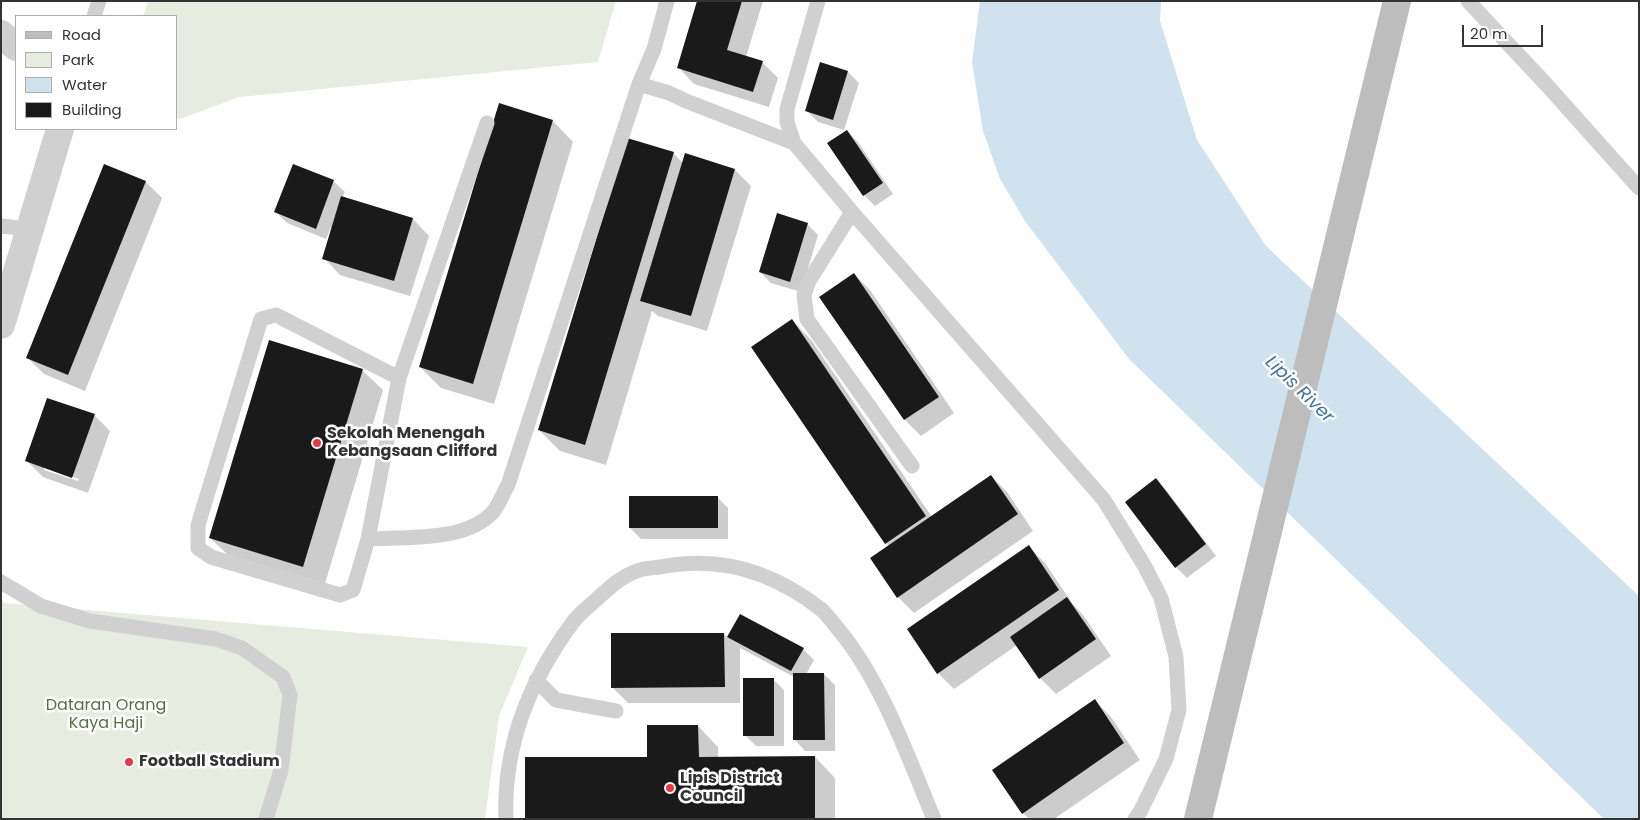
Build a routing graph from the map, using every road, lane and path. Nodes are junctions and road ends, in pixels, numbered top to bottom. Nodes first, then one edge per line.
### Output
1 (99, 1) edge
2 (667, 1) edge
3 (818, 1) edge
4 (1397, 1) edge
5 (1468, 1) edge
6 (94, 15) edge
7 (1, 34) edge
8 (15, 45) edge
9 (639, 84) junction
10 (487, 123) dead end
11 (60, 130) edge
12 (794, 143) junction
13 (1639, 188) edge
14 (852, 212) junction
15 (1, 226) edge
16 (30, 229) junction
17 (1, 325) edge
18 (399, 378) junction
19 (912, 466) dead end
20 (368, 538) junction
21 (1, 582) edge
22 (536, 680) junction
23 (616, 710) dead end
24 (266, 819) edge
25 (506, 819) edge
26 (934, 819) edge
27 (1135, 819) edge
28 (1198, 819) edge

1 - 6 lane
2 - 9 lane
3 - 12 lane
4 - 28 main road
5 - 13 lane
7 - 8 street
9 - 12 lane
9 - 20 lane
10 - 18 lane
11 - 16 street
12 - 14 lane
14 - 19 lane
14 - 27 lane
15 - 16 lane
16 - 17 street
18 - 20 lane
18 - 20 lane
21 - 24 lane
22 - 23 lane
22 - 25 lane
22 - 26 lane

